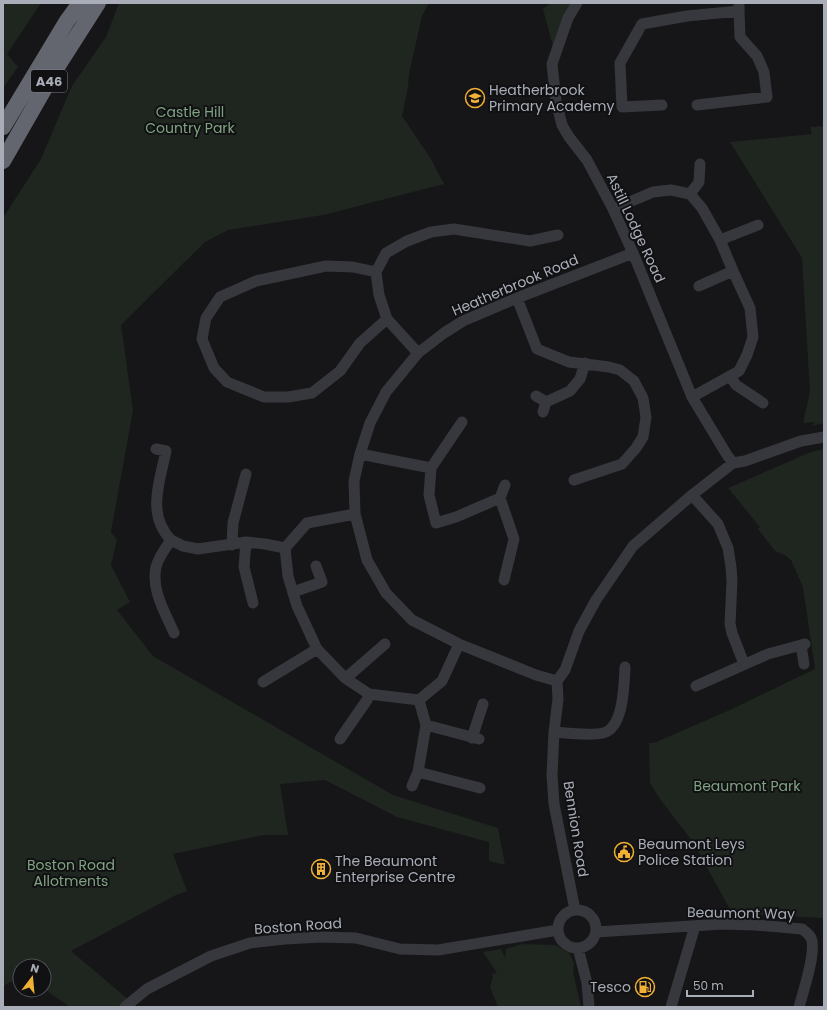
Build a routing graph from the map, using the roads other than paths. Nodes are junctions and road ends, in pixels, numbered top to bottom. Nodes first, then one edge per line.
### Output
1 (80, 3) edge
2 (98, 3) edge
3 (577, 3) edge
4 (739, 7) edge
5 (662, 105) dead end
6 (697, 105) dead end
7 (3, 127) edge
8 (3, 161) edge
9 (700, 164) dead end
10 (690, 194) junction
11 (613, 209) junction
12 (758, 225) dead end
13 (558, 235) dead end
14 (720, 240) junction
15 (633, 253) junction
16 (733, 271) junction
17 (376, 272) junction
18 (699, 286) dead end
19 (517, 298) junction
20 (387, 319) junction
21 (418, 353) junction
22 (585, 363) junction
23 (730, 376) junction
24 (692, 397) junction
25 (542, 403) dead end
26 (763, 403) dead end
27 (462, 422) dead end
28 (824, 437) edge
29 (156, 449) dead end
30 (360, 454) junction
31 (733, 462) junction
32 (431, 468) junction
33 (246, 474) dead end
34 (574, 480) dead end
35 (505, 485) dead end
36 (692, 495) junction
37 (500, 498) junction
38 (355, 514) junction
39 (171, 540) junction
40 (246, 542) junction
41 (232, 545) junction
42 (285, 548) junction
43 (316, 566) dead end
44 (504, 580) dead end
45 (293, 592) junction
46 (253, 603) dead end
47 (174, 633) dead end
48 (385, 644) dead end
49 (459, 644) junction
50 (317, 649) junction
51 (744, 664) junction
52 (804, 664) dead end
53 (625, 667) dead end
54 (346, 678) junction
55 (557, 681) junction
56 (263, 682) dead end
57 (696, 686) dead end
58 (370, 694) junction
59 (418, 700) junction
60 (483, 704) dead end
61 (426, 725) junction
62 (554, 732) junction
63 (340, 739) dead end
64 (418, 772) junction
65 (412, 786) dead end
66 (480, 788) dead end
67 (575, 910) junction
68 (695, 926) junction
69 (558, 930) junction
70 (596, 932) junction
71 (578, 948) junction
72 (125, 1007) edge
73 (589, 1007) edge
74 (671, 1007) edge
75 (799, 1007) edge

1 - 7 highway, A46
2 - 8 highway, A46
3 - 11 street, Astill Lodge Road
4 - 5 street
4 - 6 street
9 - 10 street
10 - 11 street
10 - 14 street
11 - 15 street, Astill Lodge Road
12 - 14 street
13 - 17 street
14 - 16 street
15 - 19 street, Heatherbrook Road
15 - 24 street, Astill Lodge Road
16 - 18 street
16 - 23 street
17 - 20 street
17 - 20 street
19 - 21 street, Heatherbrook Road
19 - 22 street
20 - 21 street
21 - 30 street, Heatherbrook Road
22 - 25 street
22 - 34 street
23 - 24 street
23 - 26 street
24 - 31 street, Astill Lodge Road
27 - 32 street
28 - 31 street
29 - 39 street
30 - 32 street
30 - 38 street, Heatherbrook Road
31 - 36 street
32 - 37 street
33 - 41 street
35 - 37 street
36 - 51 street
36 - 55 street
37 - 44 street
38 - 42 street
38 - 49 street, Heatherbrook Road
39 - 41 street
39 - 47 street
40 - 41 street
40 - 42 street
40 - 46 street
42 - 45 street
43 - 45 street
45 - 50 street
48 - 54 street
49 - 55 street, Heatherbrook Road
49 - 59 street
50 - 54 street
50 - 56 street
51 - 52 street
51 - 57 street
53 - 62 street
54 - 58 street
55 - 62 street, Bennion Road
58 - 59 street
58 - 63 street
59 - 61 street
60 - 61 street
61 - 64 street
62 - 67 street, Bennion Road
64 - 65 street
64 - 66 street
67 - 69 street
67 - 70 street
68 - 70 street, Beaumont Way
68 - 74 street
68 - 75 street, Beaumont Way
69 - 71 street
69 - 72 street, Boston Road
70 - 71 street
71 - 73 street

